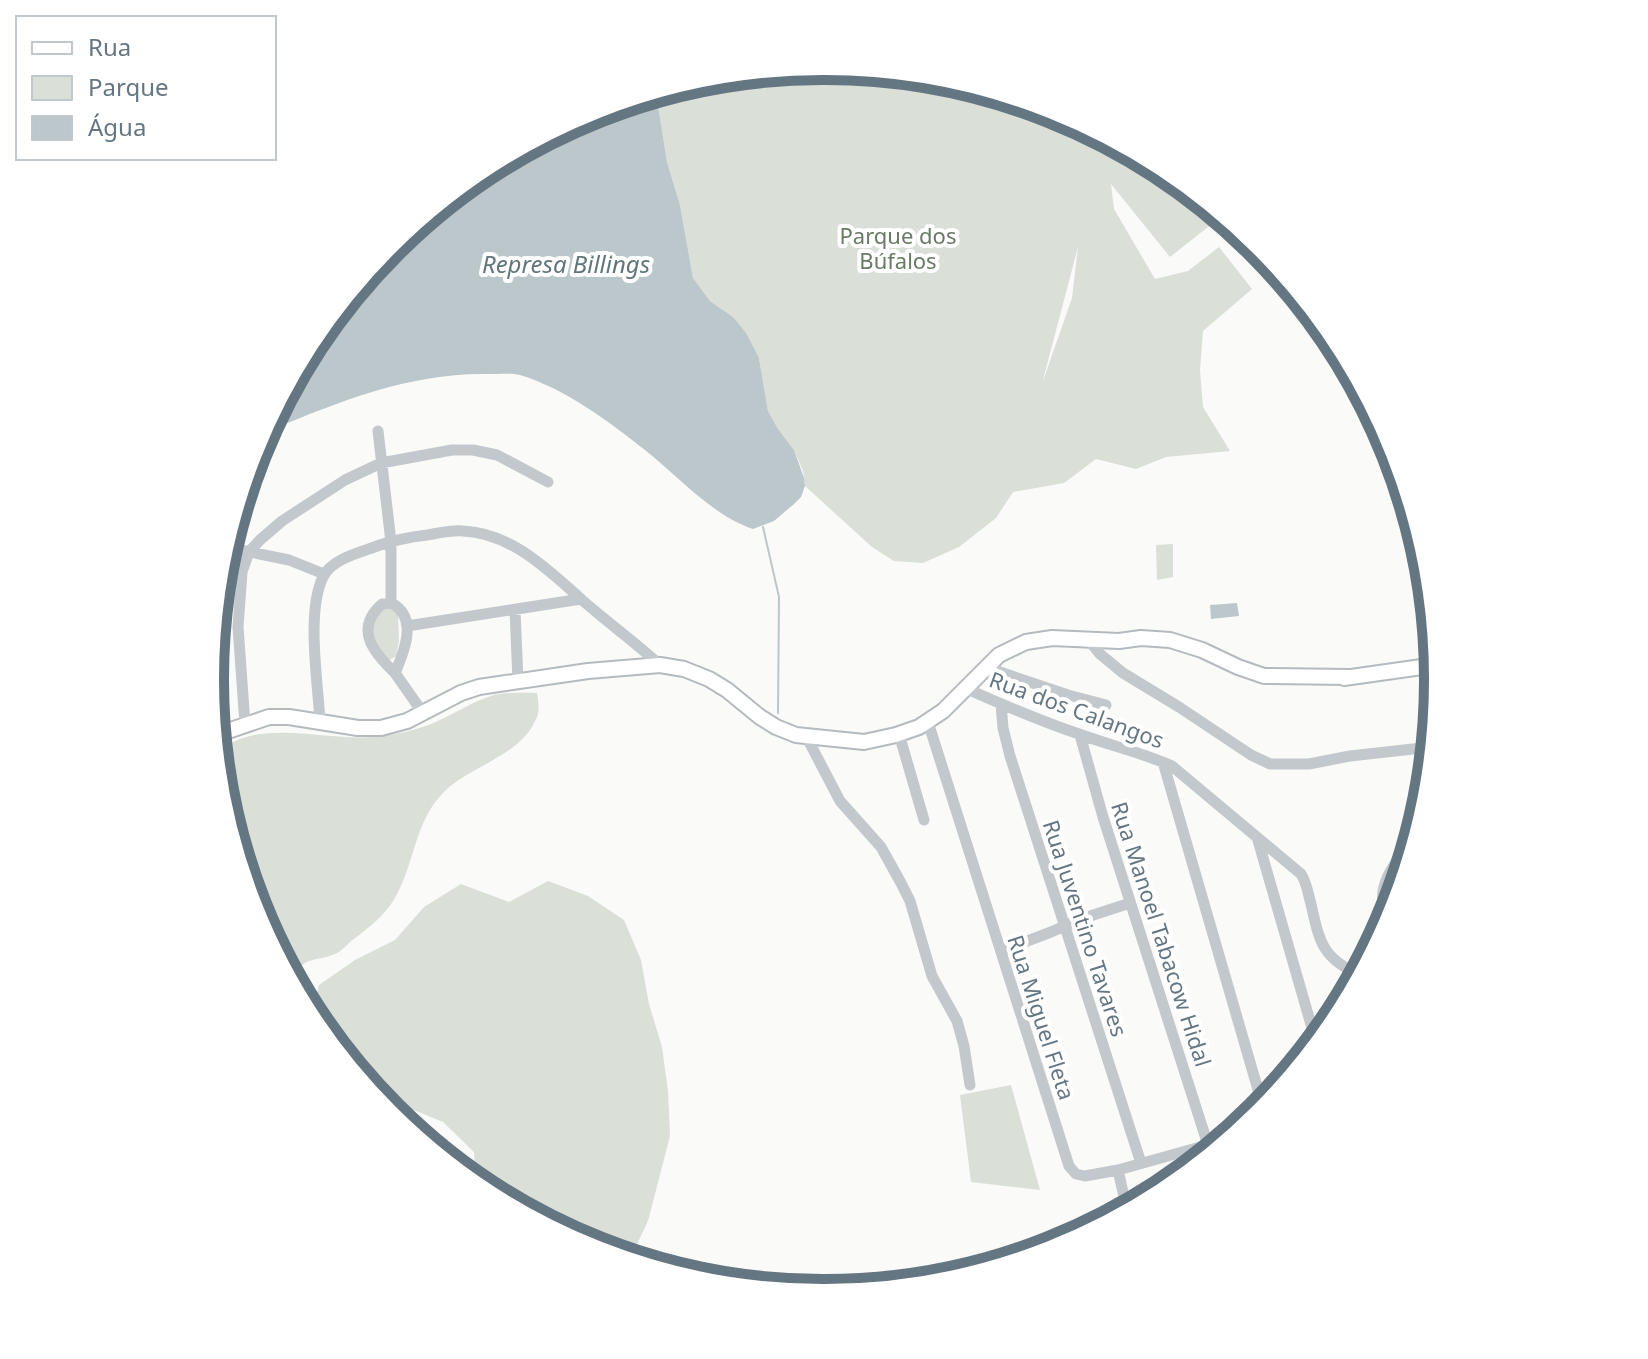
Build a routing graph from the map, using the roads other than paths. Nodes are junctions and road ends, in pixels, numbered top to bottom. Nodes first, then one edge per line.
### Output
1 (378, 431) dead end
2 (381, 463) junction
3 (548, 482) dead end
4 (391, 542) junction
5 (239, 550) edge
6 (249, 552) junction
7 (324, 574) junction
8 (581, 599) junction
9 (391, 603) junction
10 (515, 610) junction
11 (407, 626) junction
12 (1089, 640) junction
13 (660, 665) junction
14 (985, 667) junction
15 (1423, 667) edge
16 (395, 673) junction
17 (518, 681) junction
18 (965, 688) junction
19 (1001, 704) junction
20 (1106, 705) dead end
21 (423, 713) junction
22 (320, 722) junction
23 (928, 722) junction
24 (245, 724) junction
25 (227, 731) edge
26 (899, 734) junction
27 (1080, 735) junction
28 (806, 736) junction
29 (1419, 748) edge
30 (1163, 762) junction
31 (924, 820) dead end
32 (1257, 836) junction
33 (1393, 869) edge
34 (1382, 898) edge
35 (1130, 903) junction
36 (1065, 926) junction
37 (1001, 951) junction
38 (1348, 970) edge
39 (1312, 1027) edge
40 (970, 1085) dead end
41 (1259, 1092) edge
42 (1207, 1140) edge
43 (1198, 1148) edge
44 (1141, 1163) junction
45 (1118, 1170) junction
46 (1124, 1199) edge

1 - 2 street
2 - 3 street
2 - 4 street
2 - 6 street
4 - 7 street
4 - 8 street
4 - 9 street
5 - 6 street
6 - 7 street
6 - 24 street
7 - 22 street
8 - 10 street
8 - 13 street
9 - 11 street
9 - 16 street
10 - 11 street
10 - 17 street
11 - 16 street
12 - 14 main road
12 - 15 main road
12 - 29 street
13 - 17 main road
13 - 28 main road
14 - 18 main road
14 - 20 street
16 - 21 street
17 - 21 main road
18 - 19 street, Rua dos Calangos
18 - 23 main road
19 - 27 street, Rua dos Calangos
19 - 36 street, Rua Juventino Tavares
21 - 22 main road
22 - 24 main road
23 - 26 main road
23 - 37 street, Rua Miguel Fleta
24 - 25 main road
26 - 28 main road
26 - 31 street
27 - 30 street, Rua dos Calangos
27 - 35 street, Rua Manoel Tabacow Hidal
28 - 40 street
30 - 32 street, Rua dos Calangos
30 - 41 street
32 - 38 street, Rua dos Calangos
32 - 39 street
33 - 34 street
35 - 36 street
35 - 42 street, Rua Manoel Tabacow Hidal
36 - 37 street
36 - 44 street, Rua Juventino Tavares
37 - 45 street, Rua Miguel Fleta
43 - 44 street, Rua Miguel Fleta
44 - 45 street, Rua Miguel Fleta
45 - 46 street

